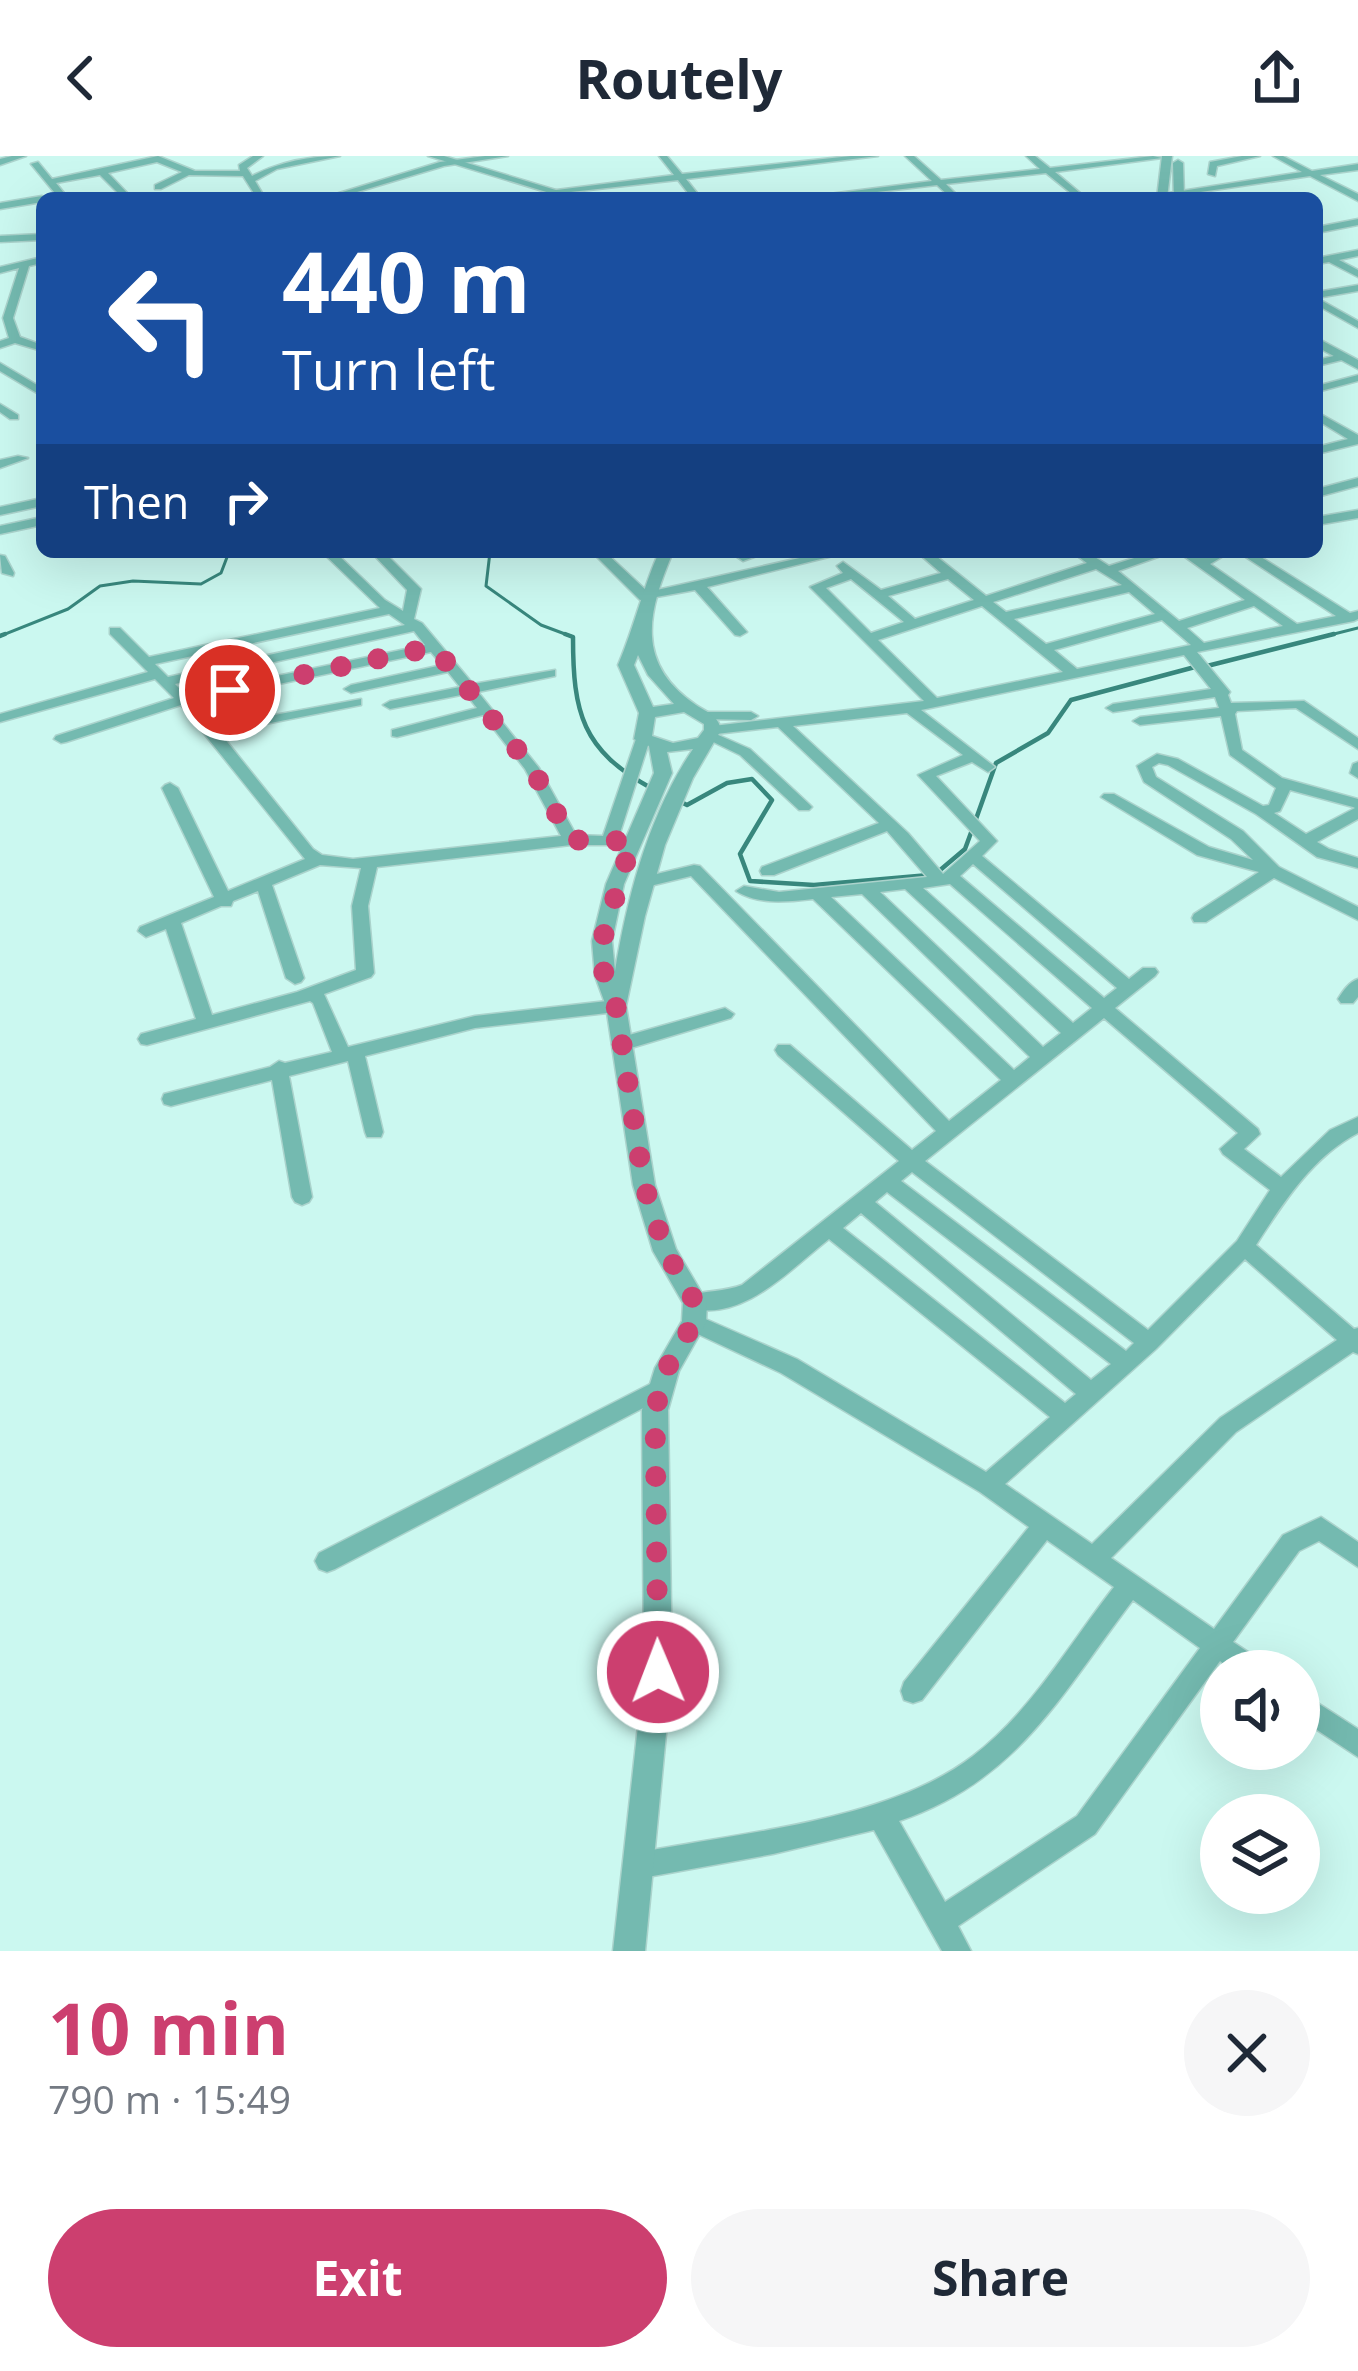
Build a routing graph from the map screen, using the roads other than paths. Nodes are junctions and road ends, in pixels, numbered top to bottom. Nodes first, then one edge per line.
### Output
1 (22, 156) edge
2 (260, 156) edge
3 (336, 156) edge
4 (481, 156) edge
5 (504, 156) edge
6 (515, 156) edge
7 (663, 156) edge
8 (874, 156) edge
9 (909, 156) edge
10 (1030, 156) edge
11 (1256, 156) edge
12 (1277, 156) edge
13 (1165, 157) edge
14 (440, 160) edge
15 (790, 160) edge
16 (0, 162) edge
17 (35, 164) dead end
18 (1047, 170) junction
19 (1358, 171) edge
20 (102, 172) junction
21 (188, 172) junction
22 (1310, 173) junction
23 (1212, 174) dead end
24 (247, 176) junction
25 (501, 176) junction
26 (679, 176) junction
27 (1324, 180) junction
28 (53, 182) junction
29 (620, 183) junction
30 (940, 183) junction
31 (1358, 184) edge
32 (1337, 187) junction
33 (1204, 189) junction
34 (60, 192) edge
35 (122, 192) edge
36 (158, 192) edge
37 (257, 192) edge
38 (333, 192) edge
39 (345, 192) edge
40 (546, 192) edge
41 (547, 192) edge
42 (572, 192) edge
43 (627, 192) edge
44 (692, 192) edge
45 (819, 192) edge
46 (865, 192) edge
47 (950, 192) edge
48 (1074, 192) edge
49 (1162, 192) edge
50 (1179, 192) edge
51 (1192, 192) edge
52 (1210, 192) edge
53 (1358, 198) edge
54 (36, 201) edge
55 (0, 206) edge
56 (1358, 222) edge
57 (1338, 226) junction
58 (1323, 229) edge
59 (1358, 236) edge
60 (36, 237) edge
61 (0, 238) edge
62 (1358, 253) edge
63 (1323, 259) edge
64 (35, 263) edge
65 (0, 270) edge
66 (1358, 274) edge
67 (1358, 288) edge
68 (1323, 297) edge
69 (1323, 302) edge
70 (1358, 325) edge
71 (4, 326) edge
72 (15, 339) junction
73 (0, 345) edge
74 (36, 346) edge
75 (1323, 346) edge
76 (1342, 358) junction
77 (1323, 363) edge
78 (0, 366) edge
79 (1358, 366) edge
80 (1323, 375) edge
81 (1358, 378) edge
82 (1323, 387) edge
83 (36, 389) edge
84 (0, 407) edge
85 (14, 417) dead end
86 (1323, 419) edge
87 (1340, 428) junction
88 (1323, 433) edge
89 (1323, 449) edge
90 (22, 458) dead end
91 (0, 464) edge
92 (1358, 482) edge
93 (1323, 491) edge
94 (36, 503) edge
95 (0, 511) edge
96 (1358, 514) edge
97 (1323, 520) edge
98 (36, 522) edge
99 (0, 530) edge
100 (335, 558) edge
101 (383, 558) edge
102 (604, 558) edge
103 (663, 558) edge
104 (773, 558) edge
105 (819, 558) edge
106 (840, 558) edge
107 (931, 558) edge
108 (1088, 558) edge
109 (1141, 558) edge
110 (1192, 558) edge
111 (1212, 558) edge
112 (1254, 558) edge
113 (1200, 564) junction
114 (784, 566) junction
115 (1104, 567) junction
116 (852, 574) junction
117 (951, 574) junction
118 (698, 586) junction
119 (1132, 587) junction
120 (878, 595) junction
121 (645, 598) junction
122 (982, 599) junction
123 (1257, 601) junction
124 (392, 610) junction
125 (1161, 616) junction
126 (1353, 616) edge
127 (1004, 617) junction
128 (412, 622) junction
129 (914, 624) junction
130 (1175, 627) junction
131 (640, 630) junction
132 (1297, 630) junction
133 (115, 632) dead end
134 (740, 632) dead end
135 (872, 637) junction
136 (434, 647) junction
137 (1044, 649) junction
138 (1198, 654) junction
139 (451, 667) junction
140 (1071, 670) junction
141 (156, 673) junction
142 (550, 673) dead end
143 (470, 688) junction
144 (1226, 698) junction
145 (183, 700) junction
146 (934, 703) junction
147 (389, 705) dead end
148 (687, 707) junction
149 (910, 708) junction
150 (1113, 709) dead end
151 (487, 710) junction
152 (647, 713) junction
153 (850, 716) junction
154 (0, 718) edge
155 (1140, 721) dead end
156 (782, 723) junction
157 (710, 727) junction
158 (211, 731) junction
159 (397, 733) dead end
160 (61, 739) dead end
161 (650, 743) junction
162 (1358, 745) edge
163 (673, 774) junction
164 (1282, 783) junction
165 (170, 788) dead end
166 (1109, 797) dead end
167 (636, 806) junction
168 (804, 807) dead end
169 (1358, 808) edge
170 (1261, 811) junction
171 (889, 825) junction
172 (610, 839) junction
173 (571, 840) junction
174 (632, 841) junction
175 (1305, 842) junction
176 (973, 856) junction
177 (318, 860) junction
178 (370, 862) junction
179 (1358, 863) edge
180 (768, 871) dead end
181 (1273, 871) junction
182 (945, 879) junction
183 (646, 882) junction
184 (910, 885) junction
185 (264, 886) junction
186 (866, 888) junction
187 (744, 891) dead end
188 (815, 892) junction
189 (225, 902) junction
190 (1358, 913) edge
191 (1200, 918) dead end
192 (172, 921) junction
193 (146, 931) dead end
194 (1149, 972) dead end
195 (300, 986) junction
196 (1129, 989) junction
197 (616, 1006) junction
198 (1101, 1011) junction
199 (724, 1014) dead end
200 (206, 1022) junction
201 (1073, 1034) junction
202 (147, 1039) dead end
203 (622, 1045) junction
204 (784, 1050) dead end
205 (348, 1052) junction
206 (1043, 1058) junction
207 (279, 1068) junction
208 (1014, 1081) junction
209 (171, 1099) dead end
210 (1358, 1124) edge
211 (374, 1132) dead end
212 (949, 1133) junction
213 (913, 1162) junction
214 (887, 1182) junction
215 (1282, 1189) junction
216 (302, 1197) dead end
217 (862, 1202) junction
218 (830, 1228) junction
219 (1244, 1247) junction
220 (694, 1312) junction
221 (1357, 1341) edge
222 (1149, 1343) junction
223 (1126, 1363) junction
224 (660, 1388) junction
225 (1092, 1394) junction
226 (1065, 1416) junction
227 (988, 1486) junction
228 (1045, 1524) junction
229 (1358, 1556) edge
230 (1095, 1558) junction
231 (327, 1562) dead end
232 (1131, 1584) junction
233 (1217, 1645) junction
234 (1224, 1650) edge
235 (914, 1690) dead end
236 (1320, 1718) edge
237 (1358, 1744) edge
238 (880, 1814) junction
239 (642, 1865) junction
240 (942, 1920) junction
241 (629, 1951) edge
242 (957, 1951) edge

1 - 16 street
2 - 24 street
3 - 24 street
4 - 14 street
5 - 14 street
6 - 25 street
7 - 26 street
8 - 15 street
9 - 30 street
10 - 18 street
11 - 23 street
12 - 22 street
13 - 18 street
13 - 49 street
13 - 50 street
14 - 25 street
14 - 38 street
14 - 39 street
14 - 40 street
15 - 26 street
15 - 45 street
17 - 28 street
18 - 30 street
18 - 48 street
19 - 22 street
19 - 27 street
20 - 21 street
20 - 28 street
20 - 35 street
21 - 24 street
21 - 36 street
22 - 27 street
22 - 33 street
24 - 37 street
25 - 41 street
26 - 29 street
26 - 44 street
27 - 32 street
28 - 34 street
29 - 42 street
29 - 43 street
30 - 46 street
30 - 47 street
31 - 32 street
32 - 53 street
33 - 51 street
33 - 52 street
54 - 55 street
56 - 57 street
57 - 58 street
57 - 59 street
60 - 61 street
62 - 63 street
63 - 66 street
64 - 65 street
64 - 71 street
67 - 68 street
69 - 70 street
71 - 72 street
72 - 73 street
72 - 74 street
75 - 76 street
76 - 77 street
76 - 79 street
78 - 83 street
79 - 80 street
81 - 82 street
84 - 85 street
86 - 87 street
87 - 88 street
87 - 89 street
90 - 91 street
92 - 93 street
94 - 95 street
96 - 97 street
98 - 99 street
100 - 124 street
101 - 128 street
102 - 121 street
103 - 121 street
104 - 114 street
105 - 114 street
106 - 116 street
107 - 117 street
108 - 115 street
109 - 115 street
110 - 113 street
111 - 113 street
112 - 126 street
113 - 123 street
114 - 118 street
115 - 119 street
115 - 122 street
116 - 120 street
116 - 135 street
117 - 120 street
117 - 122 street
118 - 121 street
118 - 134 street
119 - 125 street
119 - 127 street
120 - 129 street
121 - 131 street
122 - 127 street
122 - 129 street
123 - 130 street
123 - 132 street
124 - 128 street
124 - 141 street
125 - 130 street
125 - 137 street
126 - 132 street
127 - 137 street
128 - 136 street
128 - 141 street
129 - 135 street
130 - 138 street
131 - 148 street
131 - 152 street
132 - 138 street
133 - 141 street
135 - 146 street
136 - 139 street
136 - 145 street
137 - 140 street
138 - 140 street
138 - 144 street
139 - 143 street
139 - 158 street
140 - 146 street
141 - 145 street
141 - 154 street
142 - 143 street
143 - 147 street
143 - 151 street
144 - 150 street
144 - 155 street
144 - 162 street
144 - 164 street
145 - 158 street
145 - 160 street
146 - 149 street
148 - 152 street
148 - 157 street
149 - 153 street
149 - 176 street
151 - 159 street
151 - 173 street
152 - 161 street
153 - 156 street
153 - 157 street
156 - 157 street
156 - 171 street
157 - 161 street
157 - 163 street
157 - 168 street
158 - 177 street
161 - 163 street
161 - 167 street
163 - 167 street
163 - 183 street
164 - 169 street
164 - 170 street
165 - 189 street
166 - 181 street
167 - 172 street
167 - 174 street
169 - 175 street
170 - 175 street
170 - 181 street
171 - 180 street
171 - 182 street
172 - 173 street
172 - 174 street
173 - 178 street
174 - 197 street
175 - 179 street
176 - 182 street
176 - 196 street
177 - 178 street
177 - 185 street
178 - 195 street
181 - 190 street
181 - 191 street
182 - 184 street
182 - 198 street
183 - 197 street
183 - 212 street
184 - 186 street
184 - 201 street
185 - 189 street
185 - 195 street
186 - 188 street
186 - 206 street
187 - 188 street
188 - 208 street
189 - 192 street
192 - 193 street
192 - 200 street
194 - 196 street
195 - 200 street
195 - 205 street
196 - 198 street
197 - 203 street
197 - 205 street
198 - 201 street
198 - 215 street
199 - 203 street
200 - 202 street
201 - 206 street
203 - 220 street
204 - 213 street
205 - 207 street
205 - 211 street
206 - 208 street
207 - 209 street
207 - 216 street
208 - 212 street
210 - 215 street
212 - 213 street
213 - 214 street
213 - 222 street
214 - 217 street
214 - 223 street
215 - 219 street
217 - 218 street
217 - 225 street
218 - 220 street
218 - 226 street
219 - 221 street
219 - 222 street
220 - 224 street
220 - 227 street
221 - 230 street
222 - 223 street
223 - 225 street
224 - 231 street
224 - 239 street
225 - 226 street
226 - 227 street
227 - 228 street
228 - 230 street
228 - 235 street
229 - 233 street
230 - 232 street
232 - 233 street
232 - 238 street
233 - 234 street
233 - 240 street
236 - 237 street
238 - 239 street
238 - 240 street
239 - 241 street
240 - 242 street

